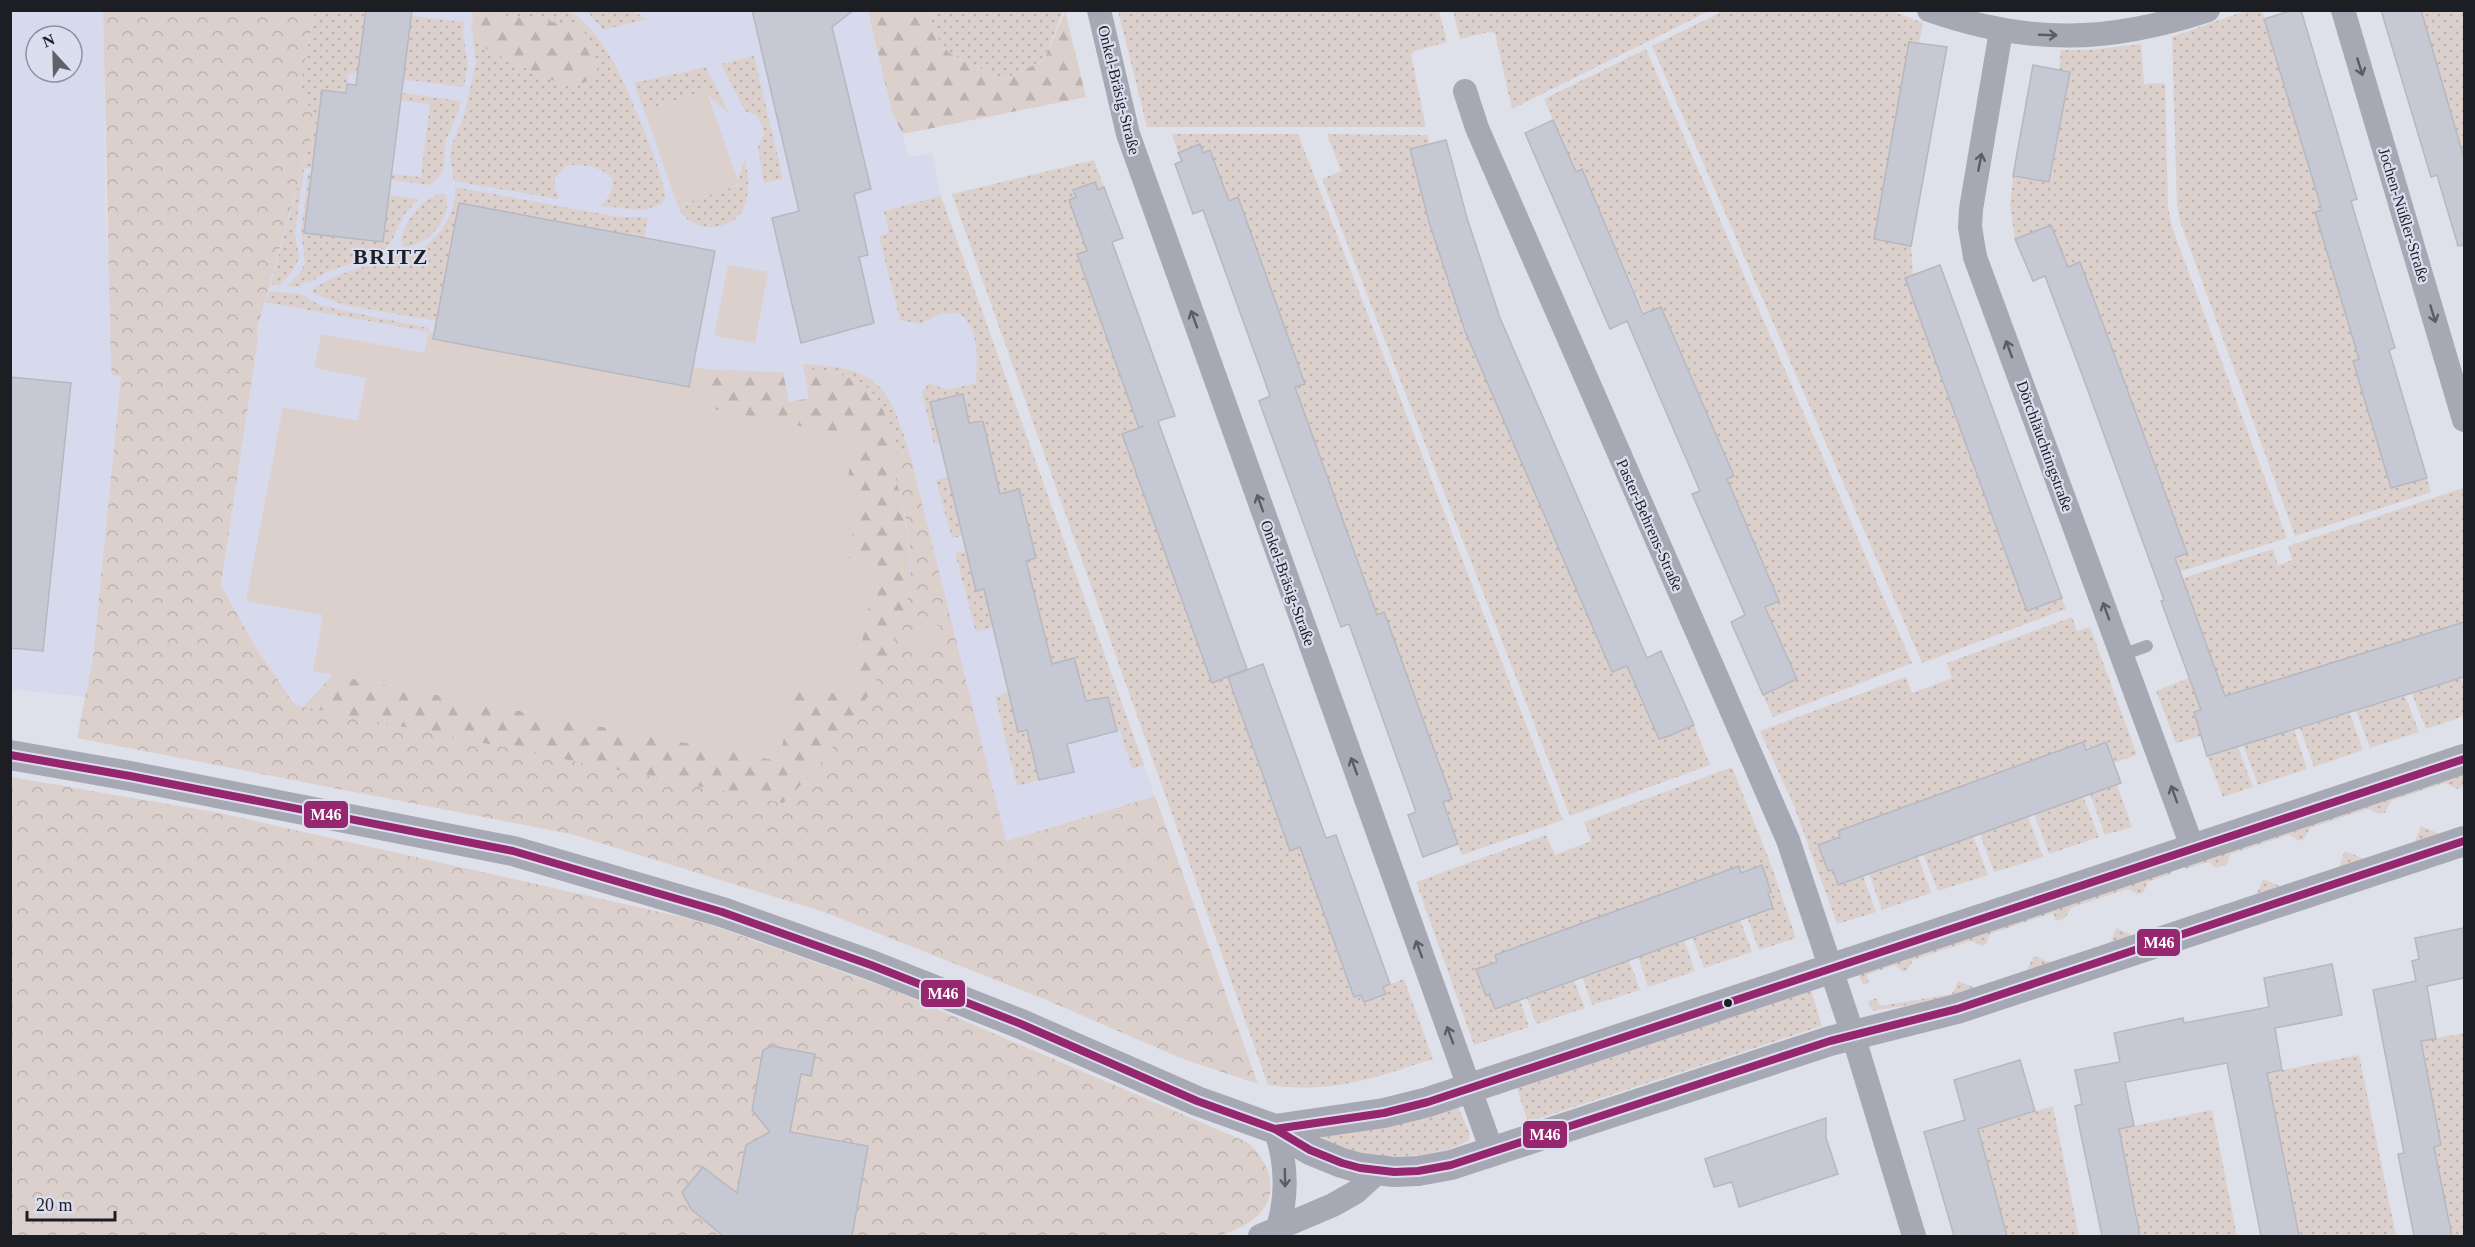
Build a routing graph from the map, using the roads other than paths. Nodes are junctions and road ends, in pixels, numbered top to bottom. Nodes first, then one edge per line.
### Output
1 (1099, 10) edge
2 (1929, 10) edge
3 (2208, 10) edge
4 (2343, 10) edge
5 (2001, 31) junction
6 (1465, 91) dead end
7 (2464, 420) edge
8 (2147, 646) dead end
9 (2122, 655) junction
10 (10, 755) edge
11 (2464, 759) edge
12 (2464, 841) edge
13 (2193, 849) junction
14 (1831, 969) junction
15 (1852, 1035) junction
16 (1468, 1089) junction
17 (1275, 1129) junction
18 (1492, 1151) junction
19 (1379, 1171) junction
20 (1269, 1232) edge
21 (1914, 1236) edge

16 -> 1 street, Onkel-Bräsig-Straße
2 - 5 street
5 -> 3 street
4 -> 7 street, Jochen-Nüßler-Straße
9 -> 5 street, Dörchläuchtingstraße
6 - 14 street, Paster-Behrens-Straße
8 - 9 lane
13 -> 9 street, Dörchläuchtingstraße
10 - 17 street
11 - 13 street
12 - 15 street
13 - 14 street
14 - 15 street, Paster-Behrens-Straße
14 - 16 street
15 - 18 street
15 - 21 street, Paster-Behrens-Straße
16 - 17 street
16 - 18 street, Onkel-Bräsig-Straße
17 - 19 street
17 -> 20 street
18 - 19 street
19 - 20 street

